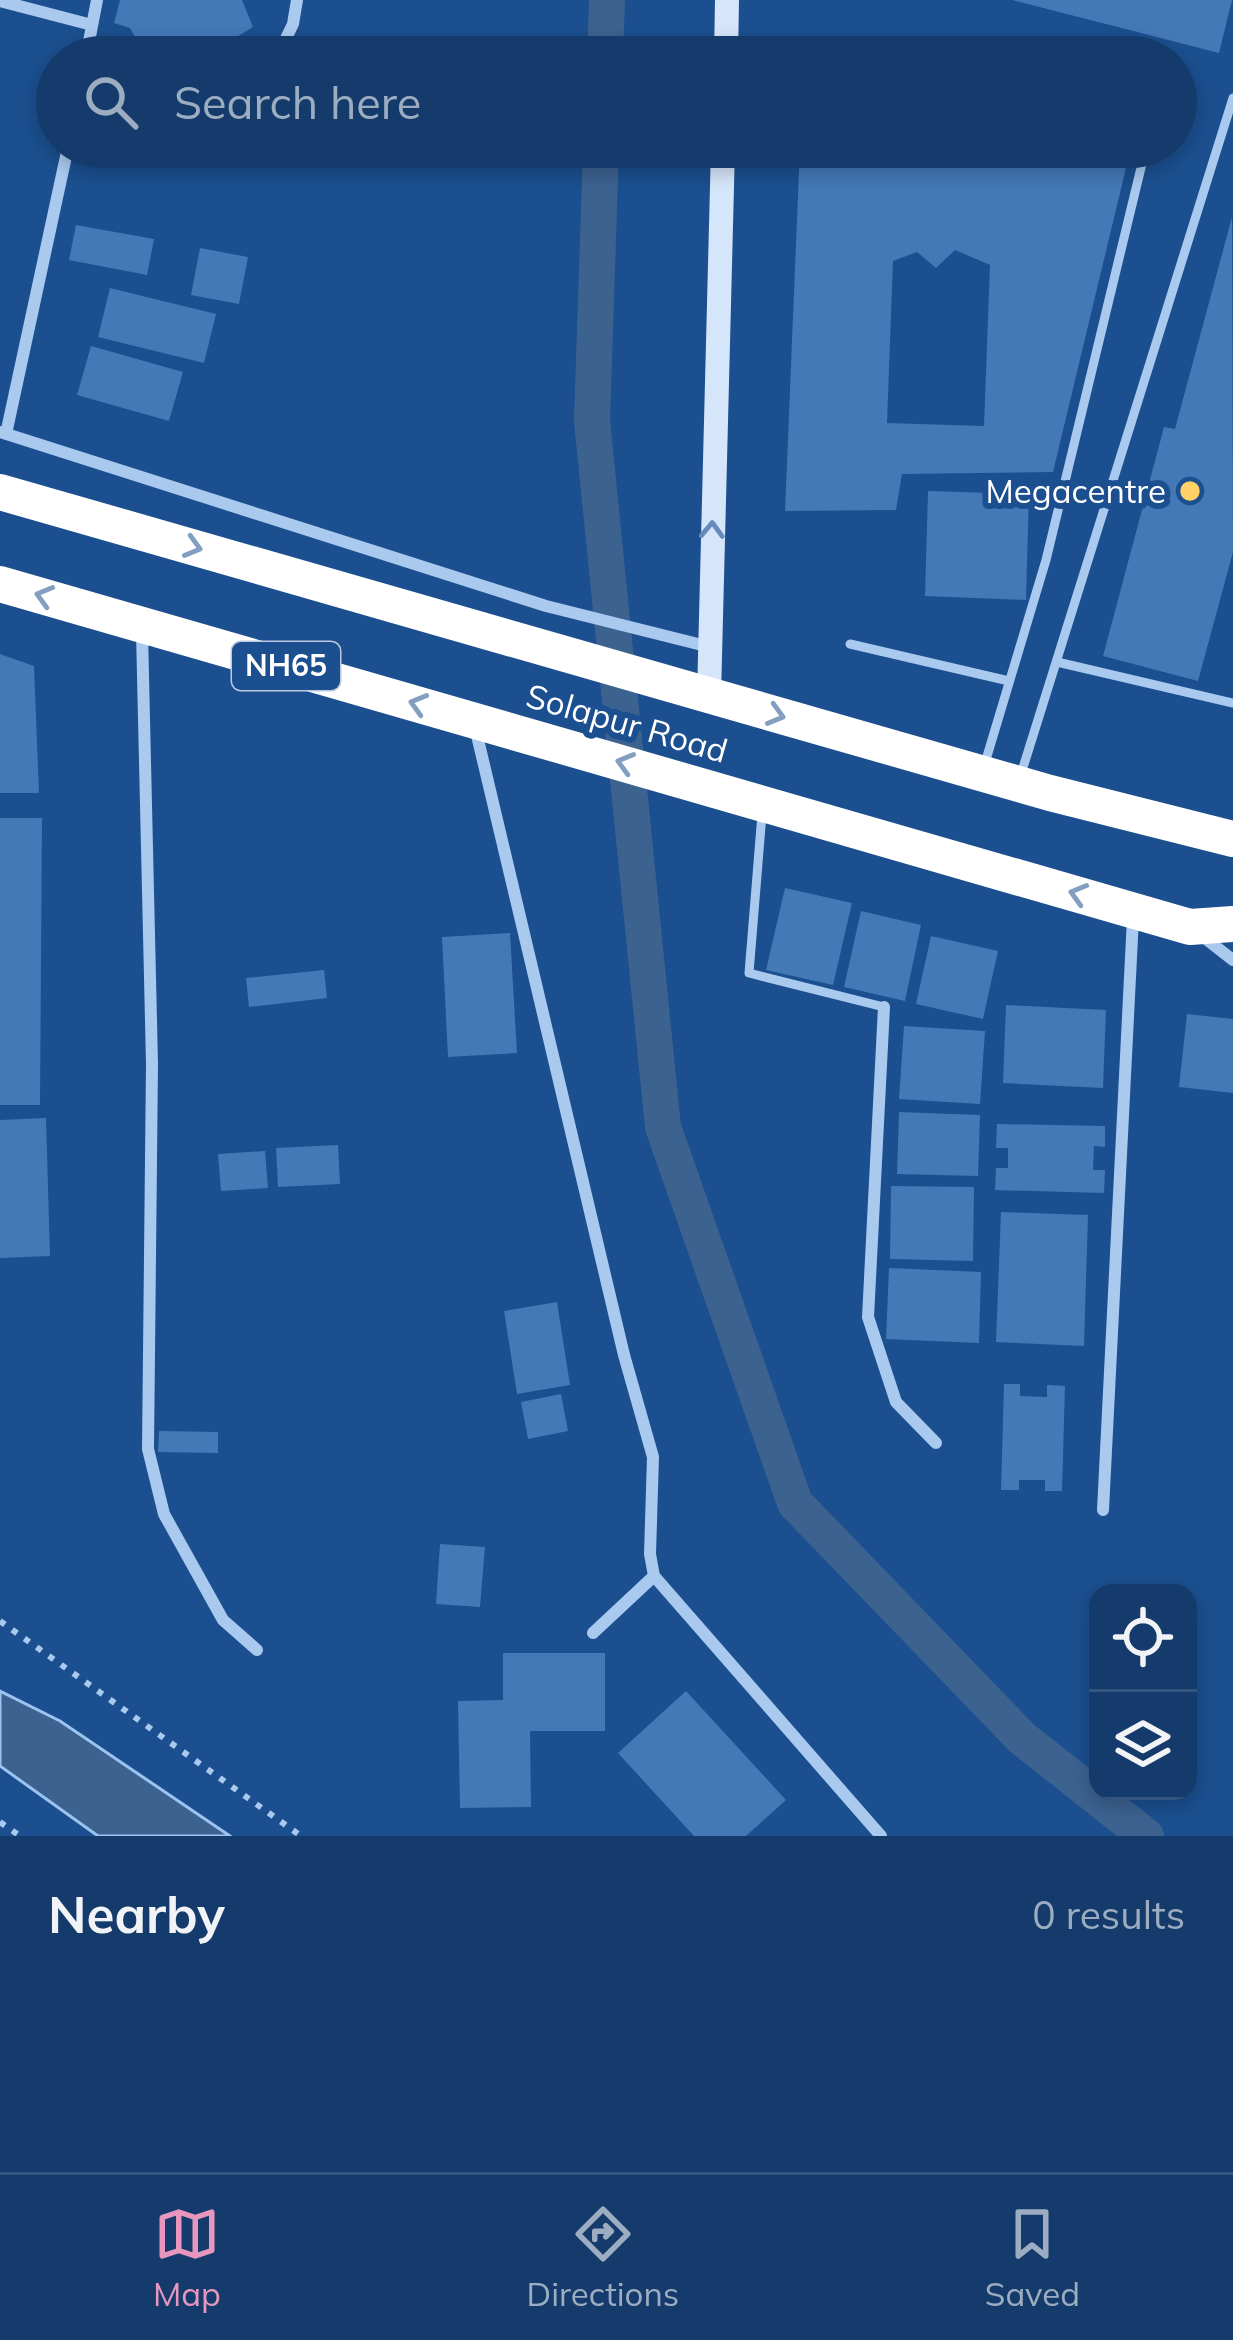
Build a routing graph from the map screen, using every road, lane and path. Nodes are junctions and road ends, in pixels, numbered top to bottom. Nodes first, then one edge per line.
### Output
1 (97, 0) edge
2 (297, 0) edge
3 (728, 0) edge
4 (0, 1) edge
5 (92, 25) junction
6 (90, 36) edge
7 (288, 36) edge
8 (727, 36) edge
9 (1233, 98) edge
10 (63, 168) edge
11 (722, 168) edge
12 (1141, 168) edge
13 (3, 433) edge
14 (0, 492) edge
15 (0, 584) edge
16 (546, 606) junction
17 (142, 625) junction
18 (850, 644) dead end
19 (710, 647) junction
20 (554, 651) junction
21 (1057, 662) junction
22 (1010, 681) junction
23 (709, 696) junction
24 (1233, 703) edge
25 (474, 720) junction
26 (981, 774) junction
27 (1018, 784) junction
28 (764, 803) junction
29 (1233, 839) edge
30 (1133, 911) junction
31 (1233, 925) edge
32 (1190, 927) junction
33 (1233, 941) edge
34 (1233, 960) edge
35 (884, 1007) joint
36 (935, 1443) dead end
37 (1102, 1510) dead end
38 (655, 1576) junction
39 (0, 1621) edge
40 (593, 1634) dead end
41 (256, 1650) dead end
42 (0, 1822) edge
43 (20, 1836) edge
44 (301, 1836) edge
45 (881, 1836) edge

1 - 5 street
2 - 7 street
3 - 8 street
4 - 5 street
5 - 6 street
9 - 21 lane
10 - 13 street
19 -> 11 street
12 - 22 lane
13 - 16 street
14 -> 20 highway, Solapur Road
17 -> 15 highway, Solapur Road / NH65
16 - 19 street
16 - 20 street
25 -> 17 highway, Solapur Road / NH65
17 - 41 street
18 - 22 lane
19 - 23 street
20 - 23 highway, Solapur Road
21 - 24 lane
21 - 27 lane
22 - 26 lane
23 -> 26 highway, Solapur Road
28 -> 25 highway, Solapur Road / NH65
25 - 38 street
26 - 27 highway, Solapur Road
27 - 29 highway, Solapur Road
30 -> 28 highway, Solapur Road / NH65
28 - 35 lane
30 - 32 highway, Solapur Road / NH65
30 - 37 street
31 - 32 highway, Solapur Road / NH65
32 - 33 highway
32 - 34 street
35 - 36 street
38 - 40 street
38 - 45 street
39 - 44 path
42 - 43 path

